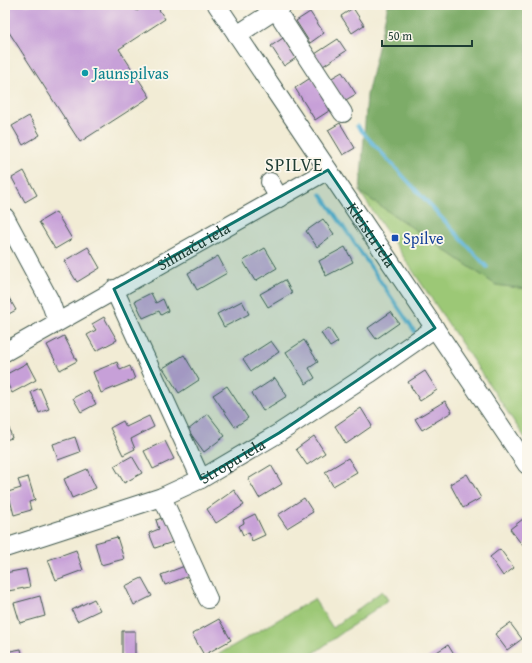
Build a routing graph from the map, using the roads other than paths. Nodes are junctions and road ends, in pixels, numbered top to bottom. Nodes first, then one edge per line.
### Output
1 (217, 5) edge
2 (280, 7) edge
3 (237, 35) junction
4 (343, 113) dead end
5 (328, 170) junction
6 (270, 182) dead end
7 (279, 198) junction
8 (5, 217) edge
9 (114, 289) junction
10 (57, 321) junction
11 (435, 328) junction
12 (5, 352) edge
13 (527, 465) edge
14 (201, 479) junction
15 (162, 497) junction
16 (5, 548) edge
17 (208, 599) dead end

1 - 3 street, Kleistu iela
2 - 3 street
2 - 4 street
3 - 5 street, Kleistu iela
5 - 7 street, Silmaču iela
5 - 11 street, Kleistu iela
6 - 7 street
7 - 9 street, Silmaču iela
8 - 10 street
9 - 10 street, Silmaču iela
9 - 14 street
10 - 12 street, Silmaču iela
11 - 13 street, Kleistu iela
11 - 14 street, Stropu iela
14 - 15 street, Stropu iela
15 - 16 street, Stropu iela
15 - 17 street

